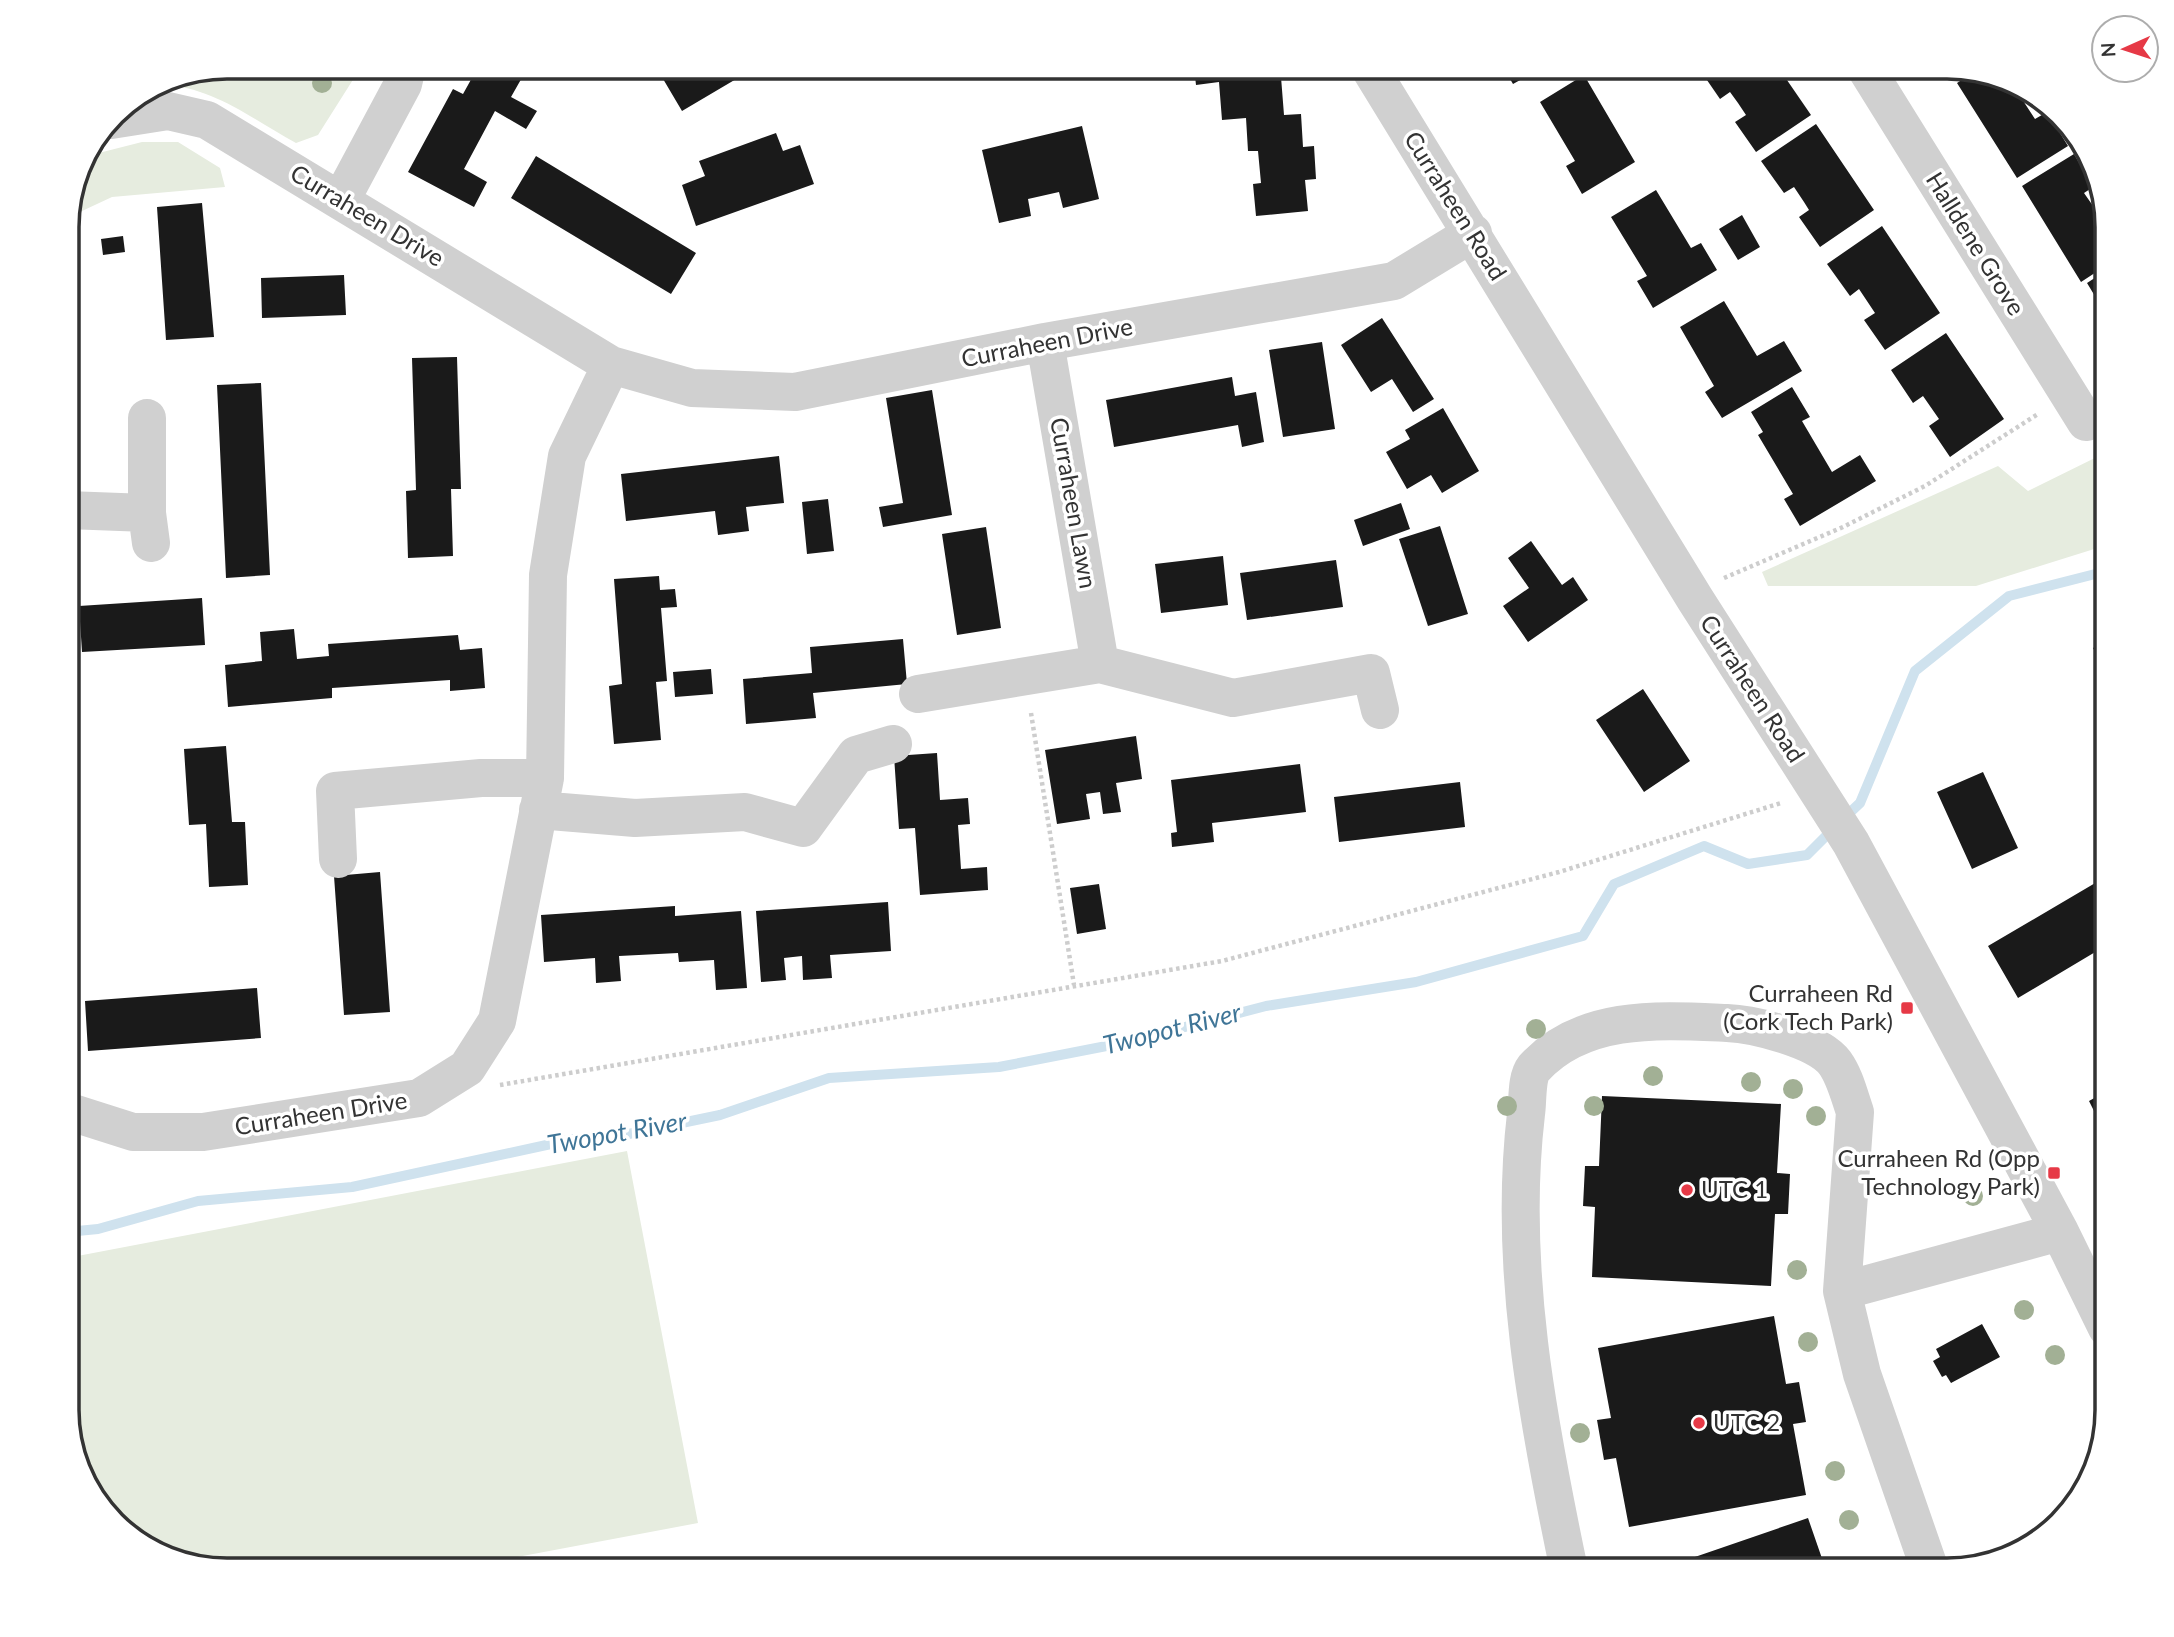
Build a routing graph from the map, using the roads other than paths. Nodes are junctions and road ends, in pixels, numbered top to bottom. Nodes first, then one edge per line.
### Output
1 (404, 79) edge
2 (1377, 79) edge
3 (1873, 79) edge
4 (127, 117) edge
5 (341, 200) junction
6 (1472, 233) junction
7 (1045, 342) junction
8 (611, 365) junction
9 (2077, 408) road end
10 (147, 418) dead end
11 (79, 513) edge
12 (1100, 664) junction
13 (918, 694) dead end
14 (1380, 710) dead end
15 (894, 744) dead end
16 (542, 794) junction
17 (338, 859) dead end
18 (79, 1115) edge
19 (2060, 1232) junction
20 (1842, 1291) junction
21 (2095, 1302) edge
22 (1567, 1558) edge
23 (1926, 1558) edge

1 - 5 street
2 - 6 street, Curraheen Road
3 - 9 street, Halldene Grove
4 - 5 street, Curraheen Drive
5 - 8 street, Curraheen Drive
6 - 7 street, Curraheen Drive
6 - 19 street, Curraheen Road
7 - 8 street, Curraheen Drive
7 - 12 street, Curraheen Lawn
8 - 16 street, Curraheen Drive
10 - 11 street
12 - 13 street
12 - 14 street
15 - 16 street
16 - 17 street
16 - 18 street, Curraheen Drive
19 - 20 street
19 - 21 street, Curraheen Road
20 - 22 street
20 - 23 street

